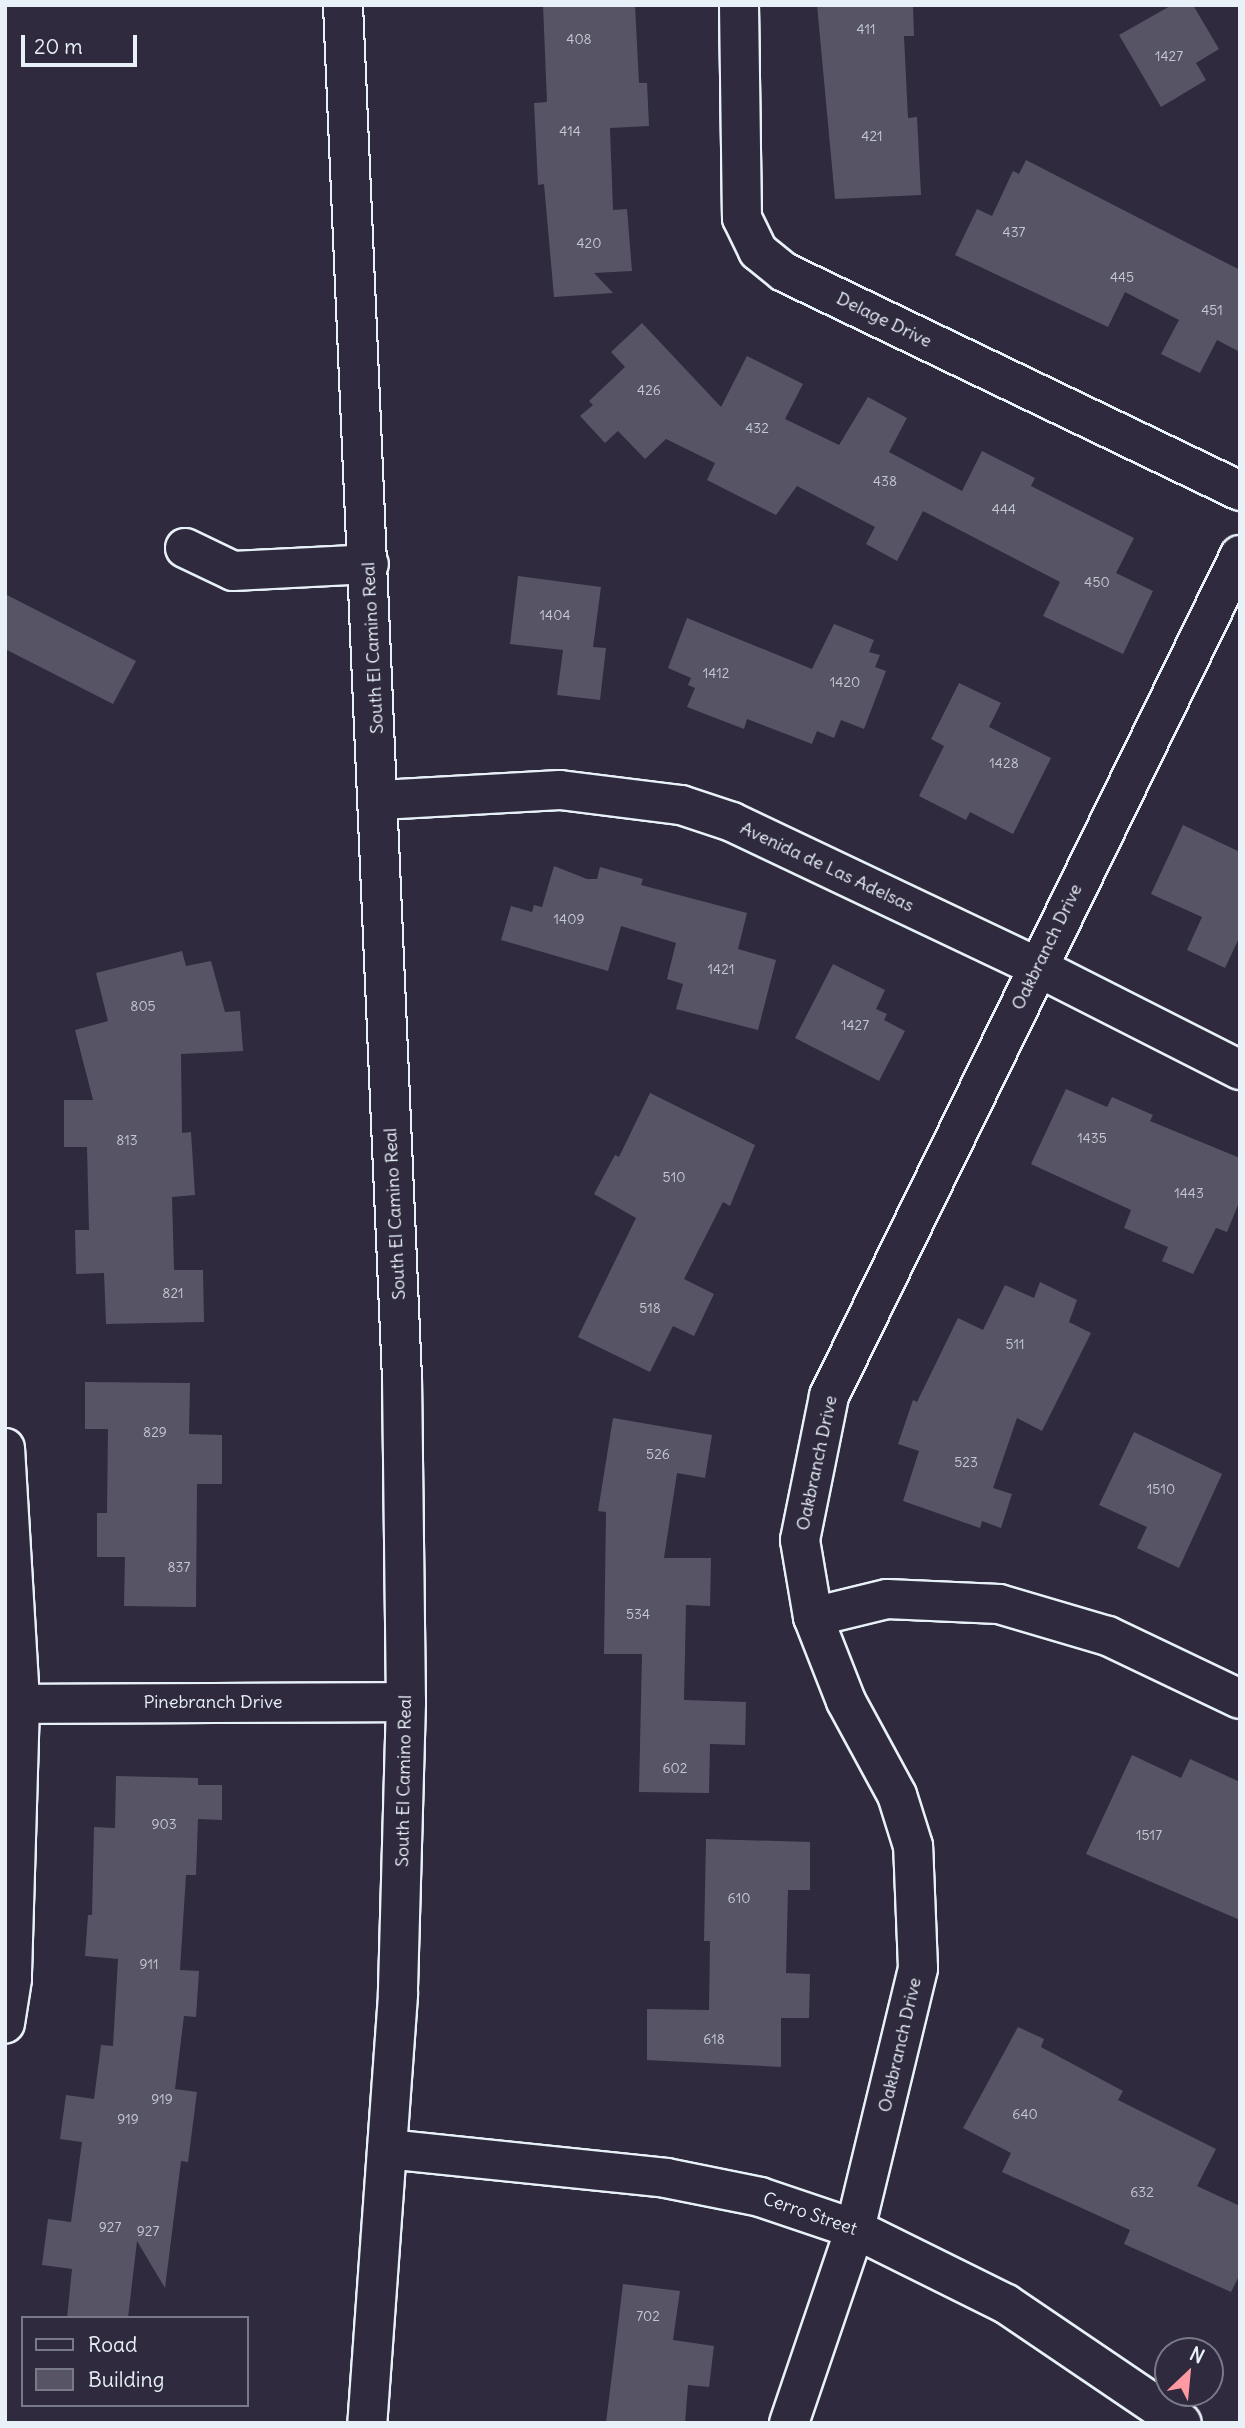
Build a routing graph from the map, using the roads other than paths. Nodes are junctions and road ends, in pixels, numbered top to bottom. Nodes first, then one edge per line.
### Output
1 (343, 5) edge
2 (739, 5) edge
3 (1240, 491) edge
4 (185, 548) dead end
5 (1240, 555) edge
6 (369, 564) junction
7 (380, 800) junction
8 (1037, 967) junction
9 (1240, 1070) edge
10 (5, 1448) edge
11 (813, 1617) junction
12 (1240, 1699) edge
13 (406, 1702) junction
14 (20, 1703) junction
15 (5, 2023) edge
16 (387, 2149) junction
17 (855, 2229) junction
18 (367, 2423) edge
19 (789, 2423) edge
20 (1182, 2423) edge

1 - 6 street, South El Camino Real
2 - 3 street, Delage Drive
4 - 6 street
5 - 8 street, Oakbranch Drive
6 - 7 street, South El Camino Real
7 - 8 street, Avenida de Las Adelsas
7 - 13 street, South El Camino Real
8 - 9 street, Avenida de Las Adelsas
8 - 11 street, Oakbranch Drive
10 - 14 street
11 - 12 street
11 - 17 street, Oakbranch Drive
13 - 14 street, Pinebranch Drive
13 - 16 street, South El Camino Real
14 - 15 street
16 - 17 street, Cerro Street
16 - 18 street, South El Camino Real
17 - 19 street, Oakbranch Drive
17 - 20 street, Cerro Street

